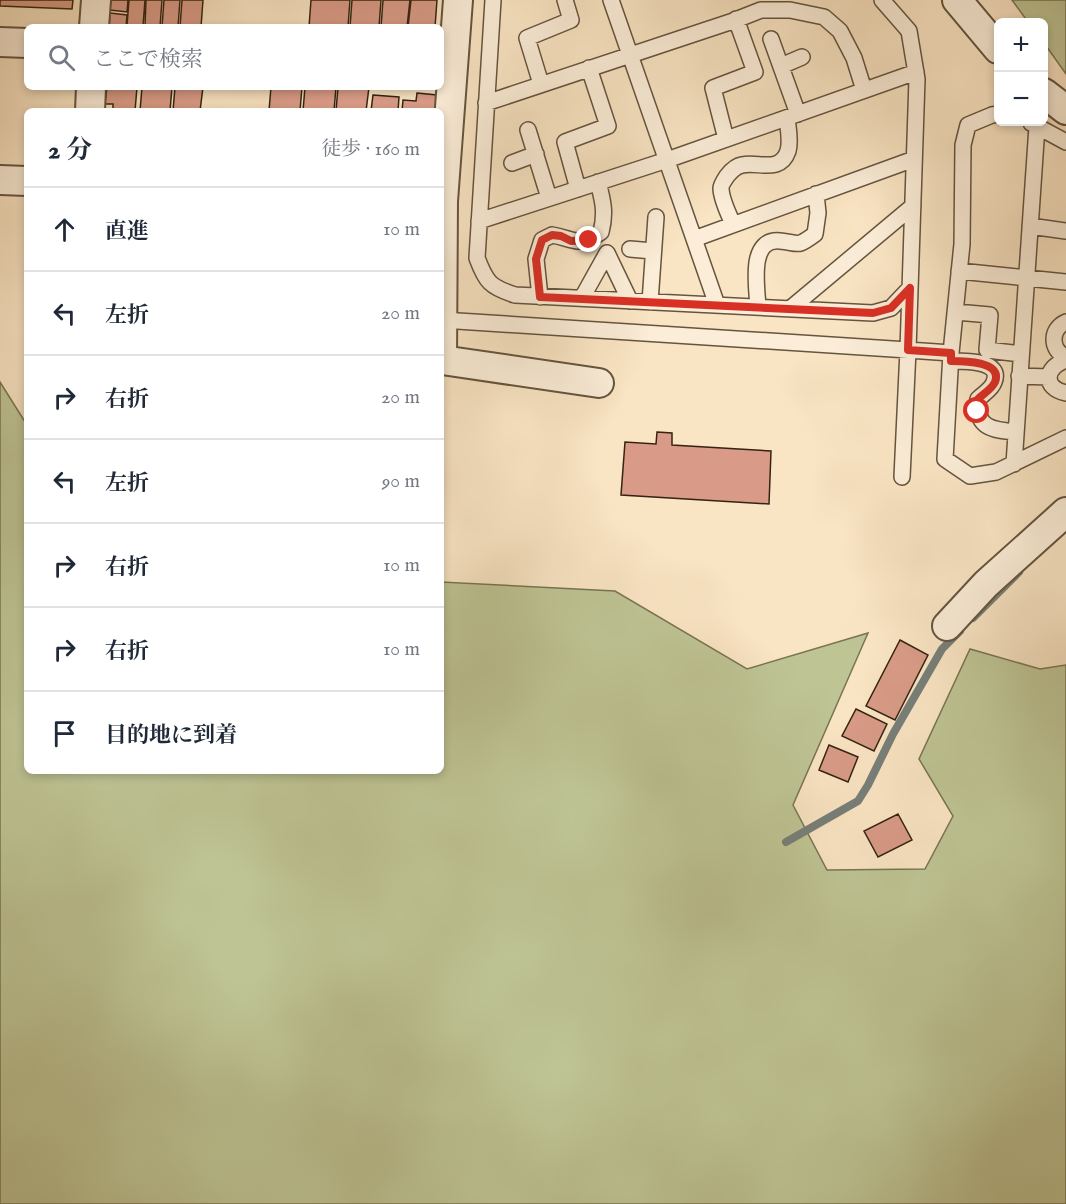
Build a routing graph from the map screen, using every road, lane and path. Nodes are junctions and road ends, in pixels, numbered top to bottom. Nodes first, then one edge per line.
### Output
1 (96, 0) edge
2 (458, 0) edge
3 (493, 0) edge
4 (565, 0) edge
5 (611, 0) edge
6 (882, 0) edge
7 (957, 0) edge
8 (736, 19) junction
9 (94, 24) edge
10 (771, 39) dead end
11 (0, 42) edge
12 (24, 43) edge
13 (994, 43) edge
14 (630, 55) junction
15 (802, 57) dead end
16 (447, 58) edge
17 (781, 66) junction
18 (589, 68) junction
19 (915, 72) junction
20 (541, 84) junction
21 (91, 90) edge
22 (864, 90) junction
23 (1048, 96) edge
24 (486, 103) junction
25 (90, 108) edge
26 (1066, 110) edge
27 (994, 115) edge
28 (793, 116) junction
29 (1033, 126) edge
30 (1037, 126) edge
31 (528, 130) dead end
32 (726, 139) junction
33 (1066, 142) edge
34 (444, 144) edge
35 (536, 154) junction
36 (914, 159) junction
37 (667, 160) junction
38 (512, 163) dead end
39 (0, 180) edge
40 (24, 181) edge
41 (598, 183) junction
42 (578, 189) junction
43 (816, 194) junction
44 (549, 198) junction
45 (912, 206) junction
46 (656, 217) dead end
47 (479, 221) junction
48 (733, 224) junction
49 (1030, 226) junction
50 (1066, 231) edge
51 (694, 239) junction
52 (630, 249) dead end
53 (653, 251) junction
54 (959, 271) junction
55 (1026, 278) junction
56 (1066, 282) edge
57 (910, 288) junction
58 (540, 297) junction
59 (582, 298) junction
60 (630, 301) junction
61 (650, 302) junction
62 (717, 305) junction
63 (758, 307) junction
64 (791, 308) junction
65 (956, 312) junction
66 (444, 320) edge
67 (1066, 322) edge
68 (908, 350) junction
69 (1021, 354) junction
70 (951, 357) junction
71 (1066, 358) edge
72 (444, 360) edge
73 (1019, 376) junction
74 (1049, 377) junction
75 (599, 382) dead end
76 (1066, 393) edge
77 (1016, 432) junction
78 (1066, 438) edge
79 (1014, 464) junction
80 (902, 477) dead end
81 (1066, 512) edge
82 (946, 626) dead end

1 - 9 street
2 - 16 street
3 - 24 lane
4 - 20 lane
5 - 14 lane
6 - 19 lane
7 - 13 street
8 - 14 lane
8 - 22 lane
8 - 32 lane
10 - 17 lane
11 - 12 street
14 - 18 lane
14 - 37 lane
15 - 17 lane
16 - 34 street
17 - 28 lane
18 - 20 lane
18 - 42 lane
19 - 22 lane
19 - 36 lane
20 - 24 lane
21 - 25 street
22 - 28 lane
23 - 26 street
24 - 47 lane
27 - 54 lane
28 - 32 lane
28 - 48 lane
29 - 49 lane
30 - 33 lane
31 - 35 lane
32 - 37 lane
35 - 38 lane
35 - 44 lane
36 - 43 lane
36 - 45 lane
37 - 41 lane
37 - 51 lane
39 - 40 street
41 - 42 lane
41 - 58 lane
42 - 44 lane
43 - 48 lane
43 - 63 lane
44 - 47 lane
45 - 57 lane
45 - 64 lane
46 - 53 lane
47 - 58 lane
48 - 51 lane
49 - 50 lane
49 - 55 lane
51 - 62 lane
52 - 53 lane
53 - 61 lane
54 - 55 lane
54 - 65 lane
55 - 56 lane
55 - 69 lane
57 - 64 lane
57 - 68 lane
58 - 59 lane
59 - 60 lane
59 - 60 lane
60 - 61 lane
61 - 62 lane
62 - 63 lane
63 - 64 lane
65 - 69 lane
65 - 70 lane
66 - 68 lane
67 - 71 lane
68 - 70 lane
68 - 80 lane
69 - 73 lane
70 - 77 lane
70 - 79 lane
71 - 74 lane
72 - 75 street
73 - 74 lane
73 - 77 lane
74 - 76 lane
77 - 79 lane
78 - 79 lane
81 - 82 street

